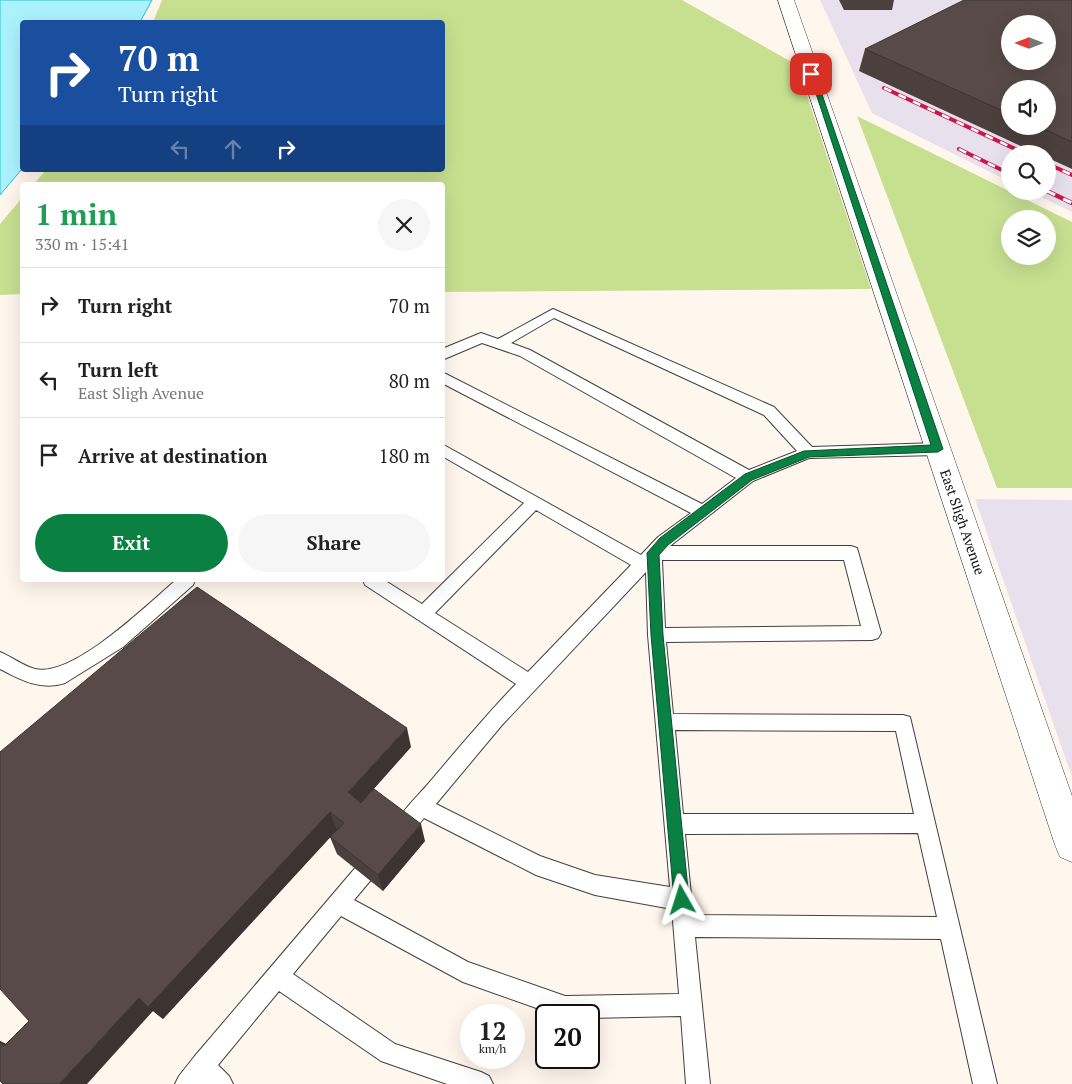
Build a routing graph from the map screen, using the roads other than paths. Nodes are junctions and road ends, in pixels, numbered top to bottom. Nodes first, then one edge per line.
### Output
1 (786, 0) edge
2 (500, 344) junction
3 (445, 355) edge
4 (445, 379) edge
5 (938, 449) junction
6 (445, 451) edge
7 (808, 453) junction
8 (748, 477) junction
9 (535, 502) junction
10 (703, 512) junction
11 (648, 559) junction
12 (185, 582) edge
13 (374, 582) edge
14 (423, 614) junction
15 (657, 635) junction
16 (0, 660) edge
17 (529, 683) junction
18 (665, 722) junction
19 (421, 806) junction
20 (925, 823) junction
21 (674, 824) junction
22 (405, 826) edge
23 (1072, 845) edge
24 (363, 874) edge
25 (682, 900) junction
26 (338, 903) junction
27 (684, 926) junction
28 (950, 928) junction
29 (277, 976) junction
30 (691, 1005) junction
31 (202, 1065) junction
32 (187, 1084) edge
33 (220, 1084) edge
34 (481, 1084) edge
35 (698, 1084) edge
36 (985, 1084) edge

1 - 5 street, East Sligh Avenue
2 - 3 lane
2 - 7 lane
2 - 8 lane
4 - 10 lane
5 - 7 lane
5 - 23 street, East Sligh Avenue
6 - 9 lane
7 - 8 lane
8 - 10 lane
9 - 11 lane
9 - 14 lane
10 - 11 lane
11 - 15 lane
11 - 15 lane
11 - 17 lane
12 - 16 lane
13 - 14 lane
14 - 17 lane
15 - 18 lane
17 - 19 lane
18 - 20 lane
18 - 21 lane
19 - 22 lane
19 - 25 lane
20 - 21 lane
20 - 28 lane
21 - 25 lane
24 - 26 lane
25 - 27 lane
26 - 29 lane
26 - 30 lane
27 - 28 lane
27 - 30 lane
28 - 36 lane
29 - 31 lane
29 - 34 lane
30 - 35 lane
31 - 32 lane
31 - 33 lane

